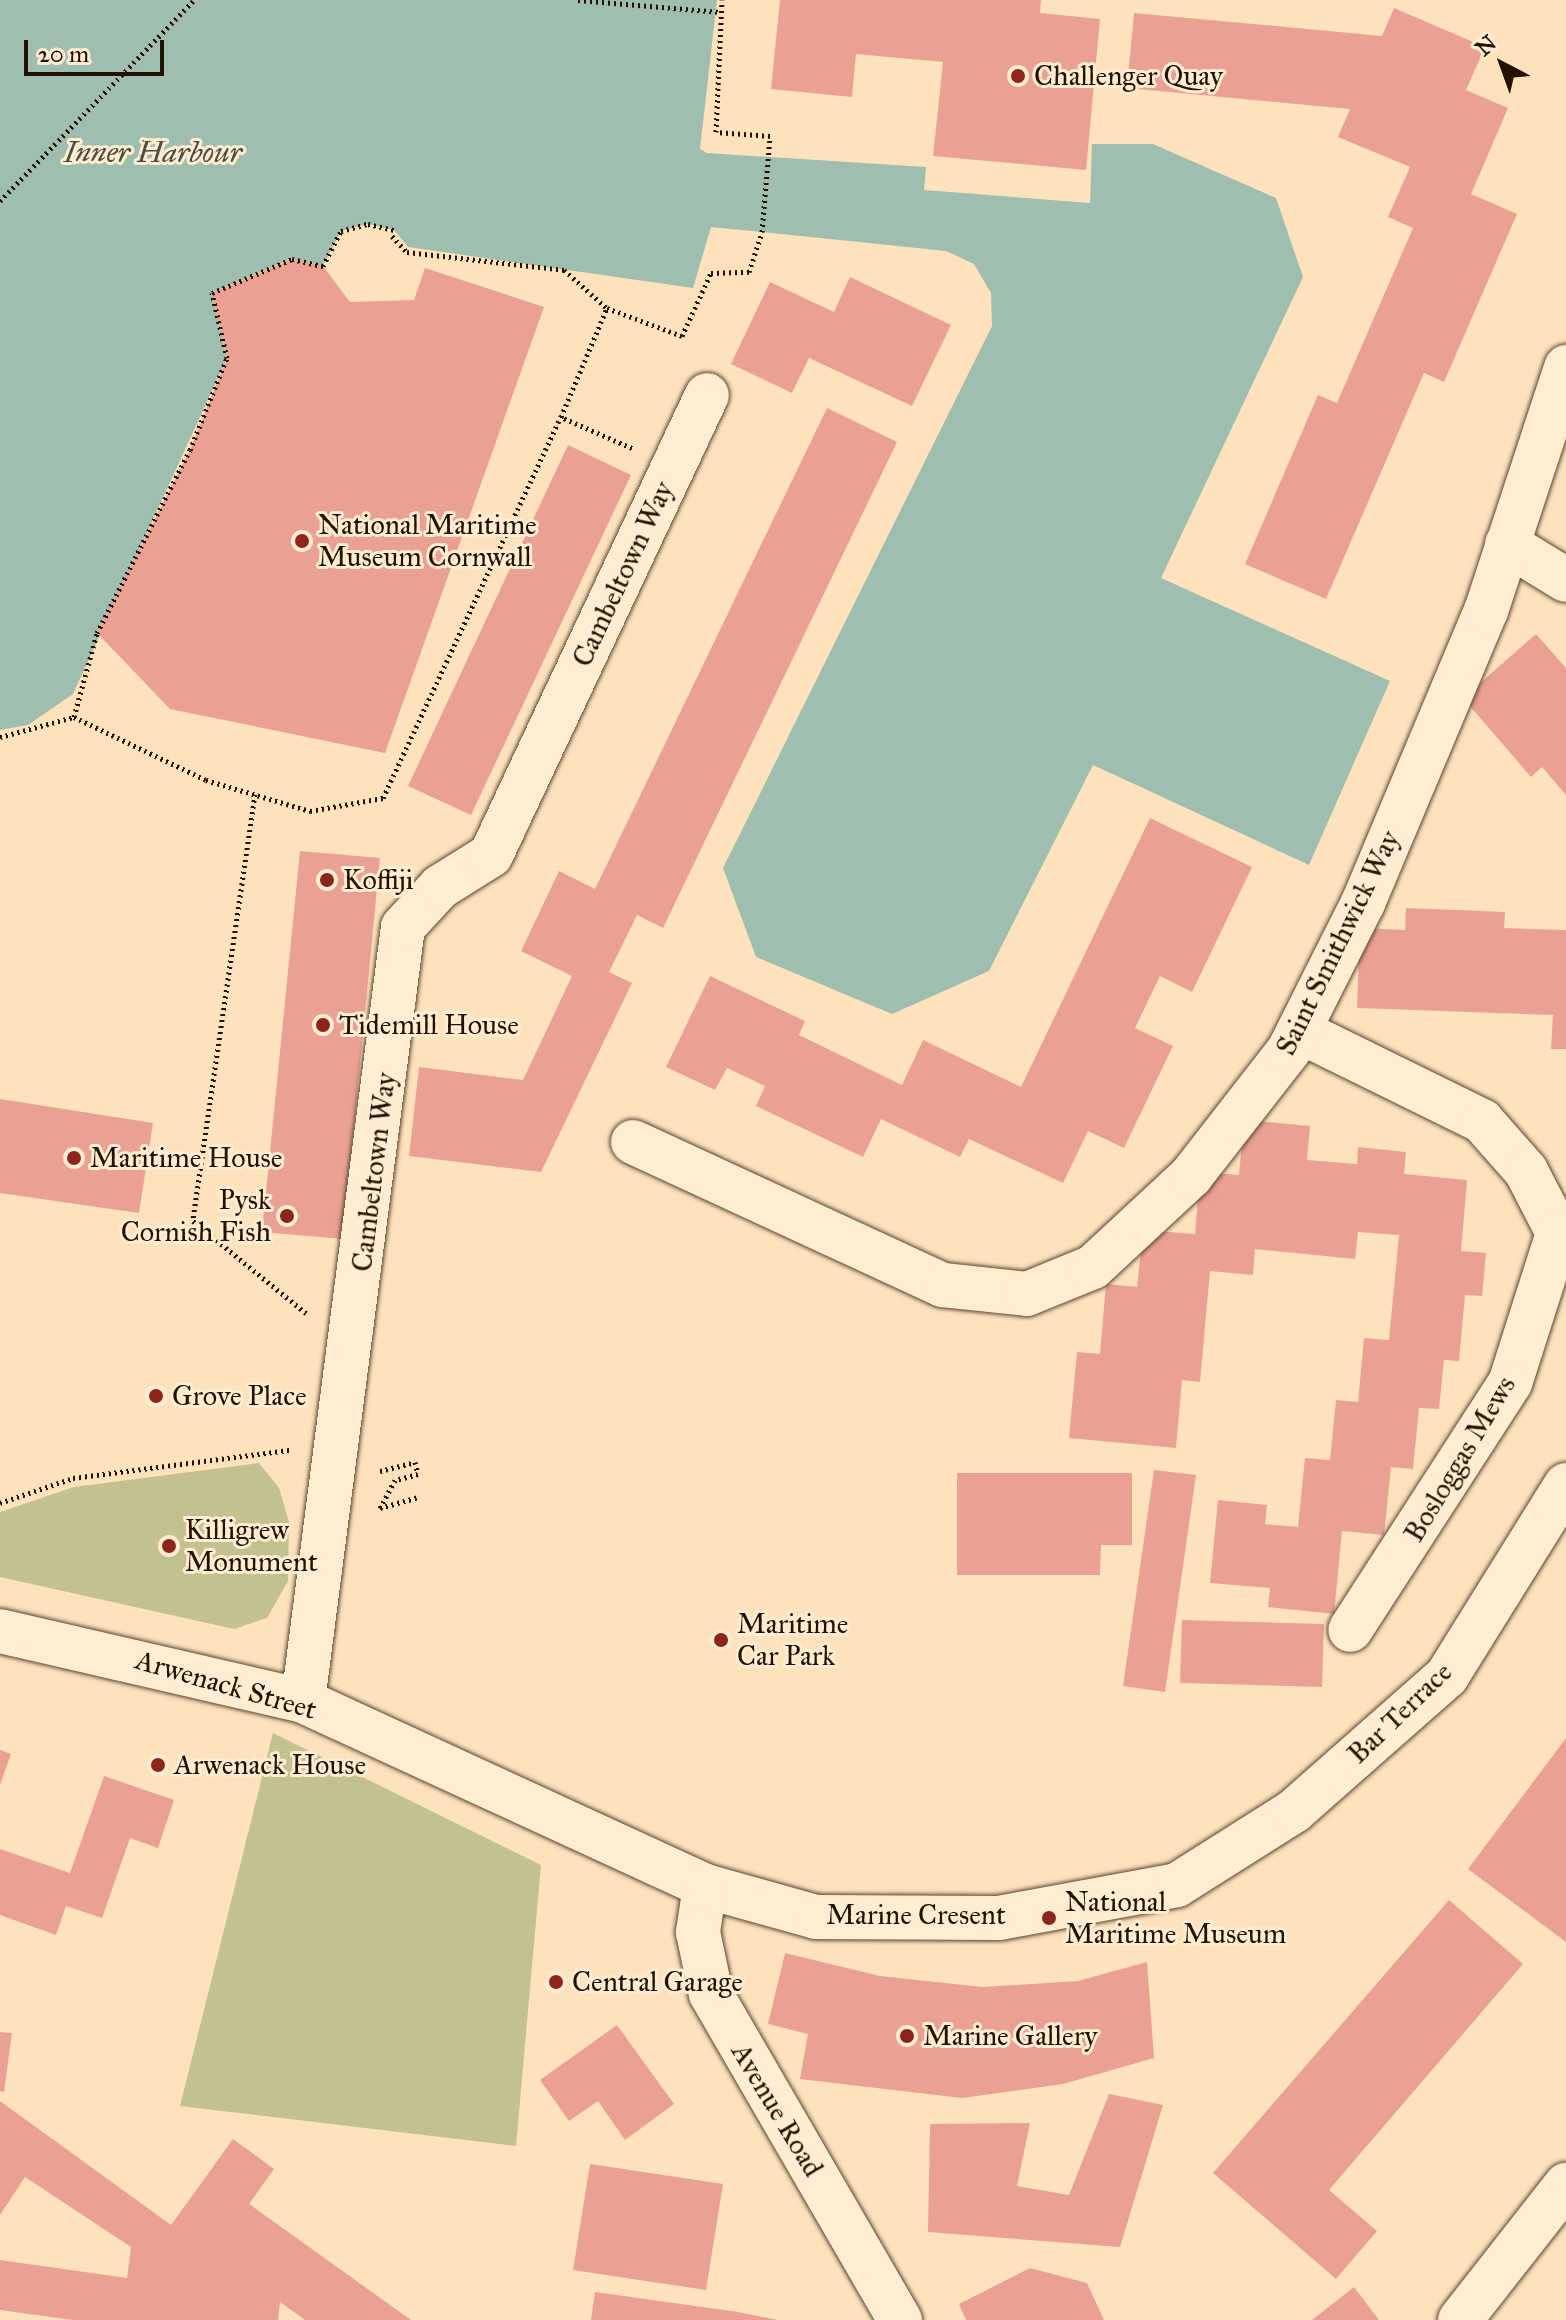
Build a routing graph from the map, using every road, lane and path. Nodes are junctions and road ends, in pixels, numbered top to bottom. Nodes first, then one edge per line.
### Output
1 (194, 0) edge
2 (578, 0) edge
3 (722, 0) edge
4 (720, 12) junction
5 (0, 201) edge
6 (607, 308) junction
7 (1566, 367) edge
8 (707, 395) dead end
9 (561, 417) junction
10 (673, 466) junction
11 (1507, 544) junction
12 (1566, 580) edge
13 (74, 717) junction
14 (0, 737) edge
15 (255, 794) junction
16 (1299, 1031) junction
17 (633, 1142) dead end
18 (313, 1319) dead end
19 (334, 1465) junction
20 (1566, 1485) edge
21 (418, 1497) dead end
22 (0, 1503) edge
23 (1350, 1630) dead end
24 (0, 1631) edge
25 (303, 1701) junction
26 (1177, 1885) joint
27 (705, 1886) junction
28 (1566, 2185) edge
29 (900, 2320) edge
30 (1460, 2320) edge

1 - 5 path
2 - 4 path
3 - 4 path
4 - 6 path
6 - 9 path
6 - 13 path
7 - 11 street, Saint Smithwick Way
8 - 10 street, Cambeltown Way
9 - 10 path
9 - 15 path
10 - 19 street, Cambeltown Way
11 - 12 street
11 - 16 street, Saint Smithwick Way
13 - 14 path
13 - 15 path
15 - 18 path
16 - 17 street, Saint Smithwick Way
16 - 23 street, Bosloggas Mews
19 - 21 path
19 - 22 path
19 - 25 street, Cambeltown Way
20 - 26 street, Bar Terrace
24 - 25 street, Arwenack Street
25 - 27 street, Arwenack Street
26 - 27 street, Marine Cresent
27 - 29 street, Avenue Road
28 - 30 street

